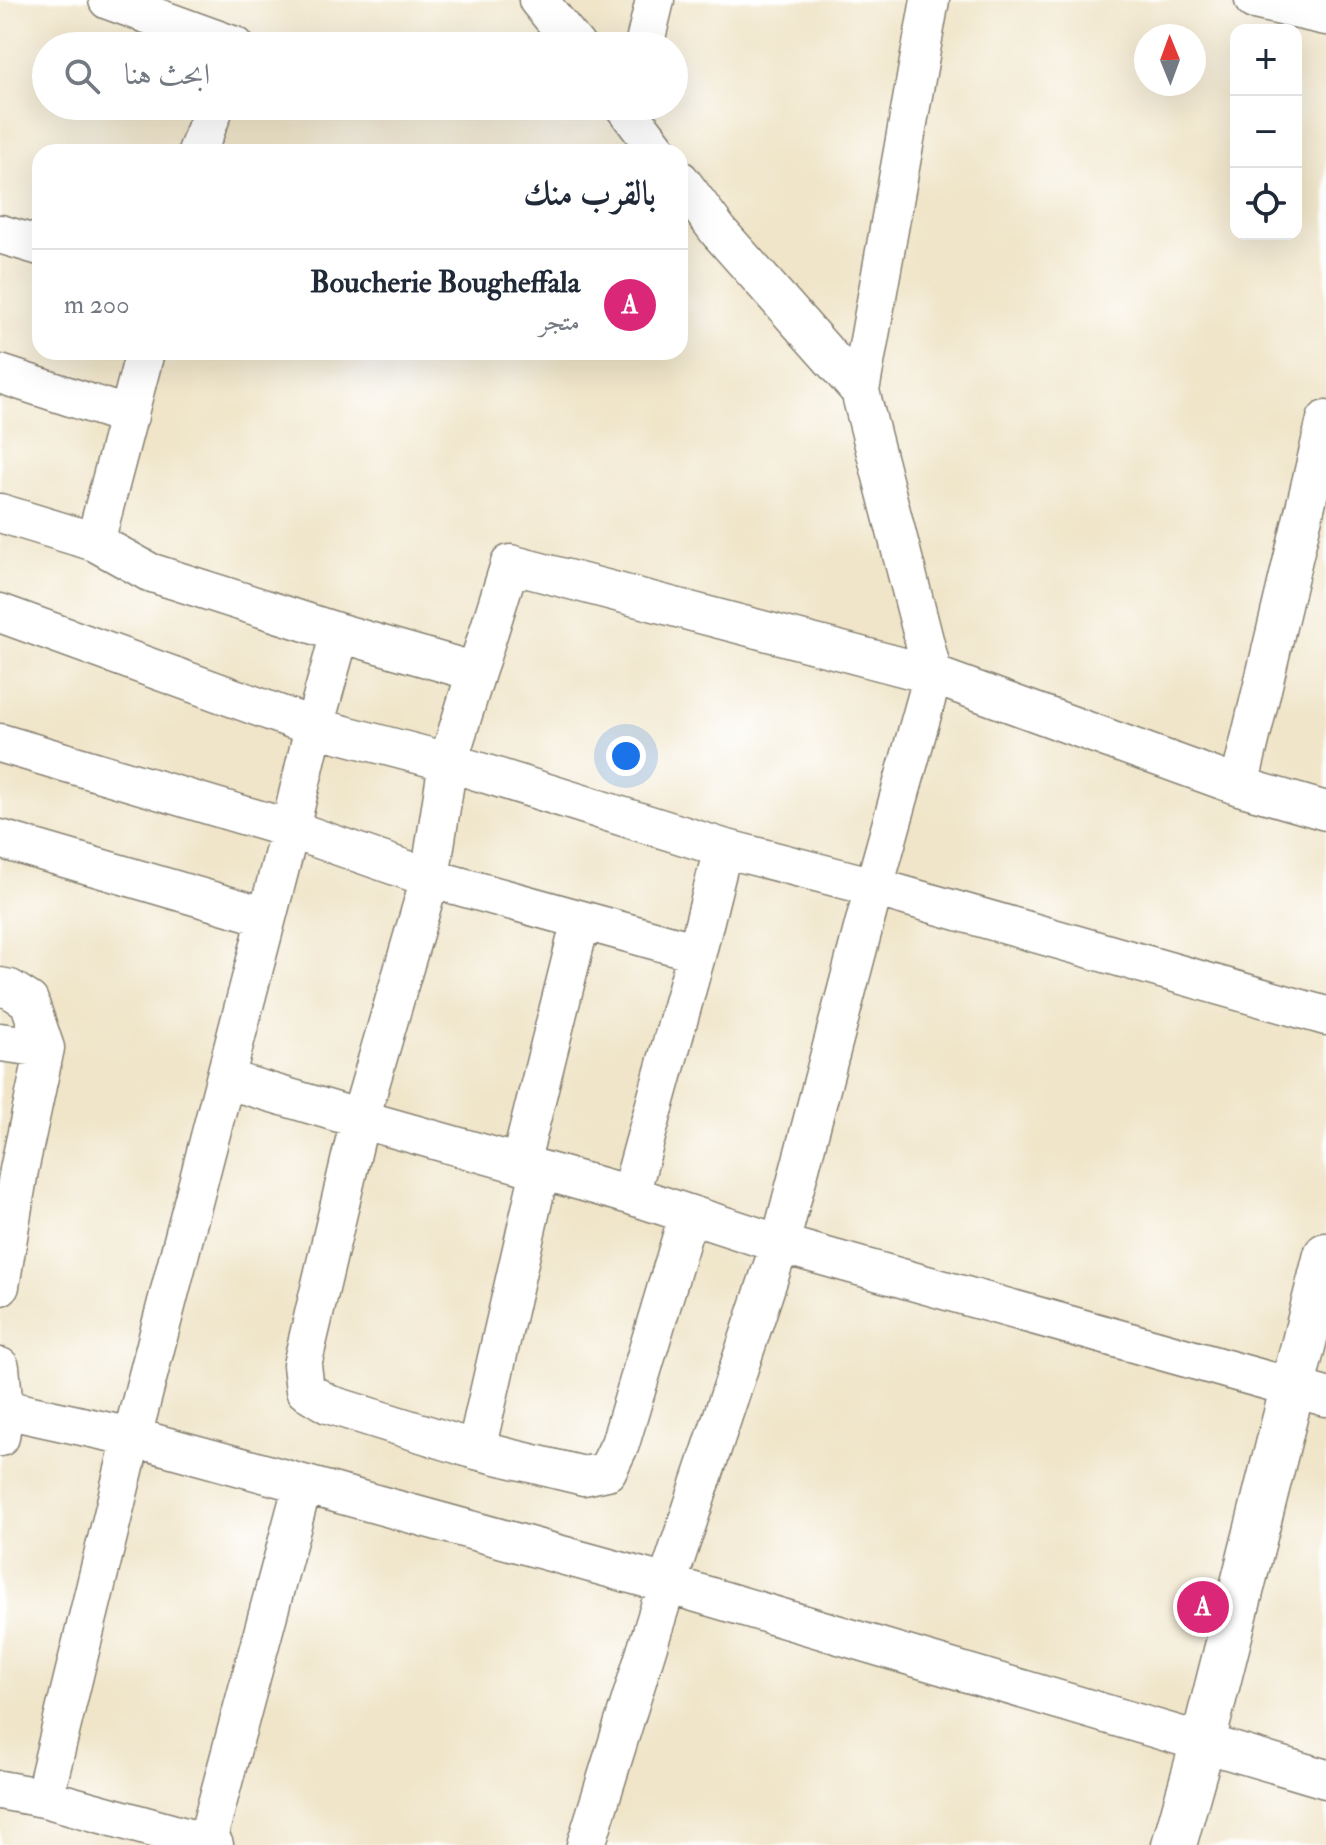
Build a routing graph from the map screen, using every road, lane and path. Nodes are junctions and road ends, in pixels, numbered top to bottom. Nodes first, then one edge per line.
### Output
1 (108, 0) edge
2 (538, 0) edge
3 (655, 0) edge
4 (930, 0) edge
5 (1254, 0) edge
6 (1326, 16) edge
7 (196, 32) edge
8 (564, 32) edge
9 (647, 32) edge
10 (210, 120) edge
11 (636, 120) edge
12 (200, 144) edge
13 (653, 144) edge
14 (688, 191) edge
15 (0, 234) edge
16 (32, 244) edge
17 (143, 360) edge
18 (0, 374) edge
19 (860, 391) junction
20 (129, 416) junction
21 (1326, 420) edge
22 (0, 513) edge
23 (95, 542) junction
24 (0, 613) edge
25 (340, 633) junction
26 (476, 672) junction
27 (933, 675) junction
28 (314, 727) junction
29 (0, 743) edge
30 (448, 762) junction
31 (1239, 786) junction
32 (1326, 811) edge
33 (290, 829) junction
34 (0, 839) edge
35 (723, 848) junction
36 (430, 878) junction
37 (874, 887) junction
38 (267, 917) junction
39 (581, 920) junction
40 (697, 952) junction
41 (0, 987) edge
42 (1326, 1016) edge
43 (0, 1042) edge
44 (45, 1048) junction
45 (225, 1079) junction
46 (360, 1119) junction
47 (530, 1167) junction
48 (630, 1195) junction
49 (688, 1216) junction
50 (780, 1244) junction
51 (1326, 1255) edge
52 (0, 1286) edge
53 (0, 1367) edge
54 (1308, 1392) edge
55 (2, 1423) edge
56 (132, 1437) junction
57 (476, 1450) junction
58 (303, 1484) junction
59 (667, 1584) junction
60 (1203, 1742) junction
61 (1326, 1779) edge
62 (0, 1790) edge
63 (44, 1798) junction
64 (209, 1844) edge
65 (586, 1845) edge
66 (1174, 1845) edge

1 - 7 street
2 - 8 street
3 - 9 street
4 - 19 street
5 - 6 street
10 - 12 street
11 - 13 street
14 - 19 street
15 - 16 street
17 - 20 street
18 - 20 street
19 - 27 street
20 - 23 street
21 - 31 street
22 - 23 street
23 - 25 street
24 - 28 street
25 - 26 street
25 - 28 street
26 - 27 street
26 - 30 street
27 - 31 street
27 - 37 street
28 - 30 street
28 - 33 street
29 - 33 street
30 - 35 street
30 - 36 street
31 - 32 street
33 - 36 street
33 - 38 street
34 - 38 street
35 - 37 street
35 - 40 street
36 - 39 street
36 - 46 street
37 - 42 street
37 - 50 street
38 - 45 street
39 - 40 street
39 - 47 street
40 - 48 street
41 - 44 street
43 - 44 street
44 - 52 street
45 - 46 street
45 - 56 street
46 - 47 street
46 - 57 street
47 - 48 street
47 - 57 street
48 - 49 street
49 - 50 street
49 - 57 street
50 - 54 street
50 - 59 street
51 - 54 main road
53 - 55 street
54 - 60 main road
55 - 56 street
56 - 58 street
56 - 63 street
58 - 59 street
58 - 64 street
59 - 60 street
59 - 65 street
60 - 61 street
60 - 66 main road
62 - 63 street
63 - 64 street

